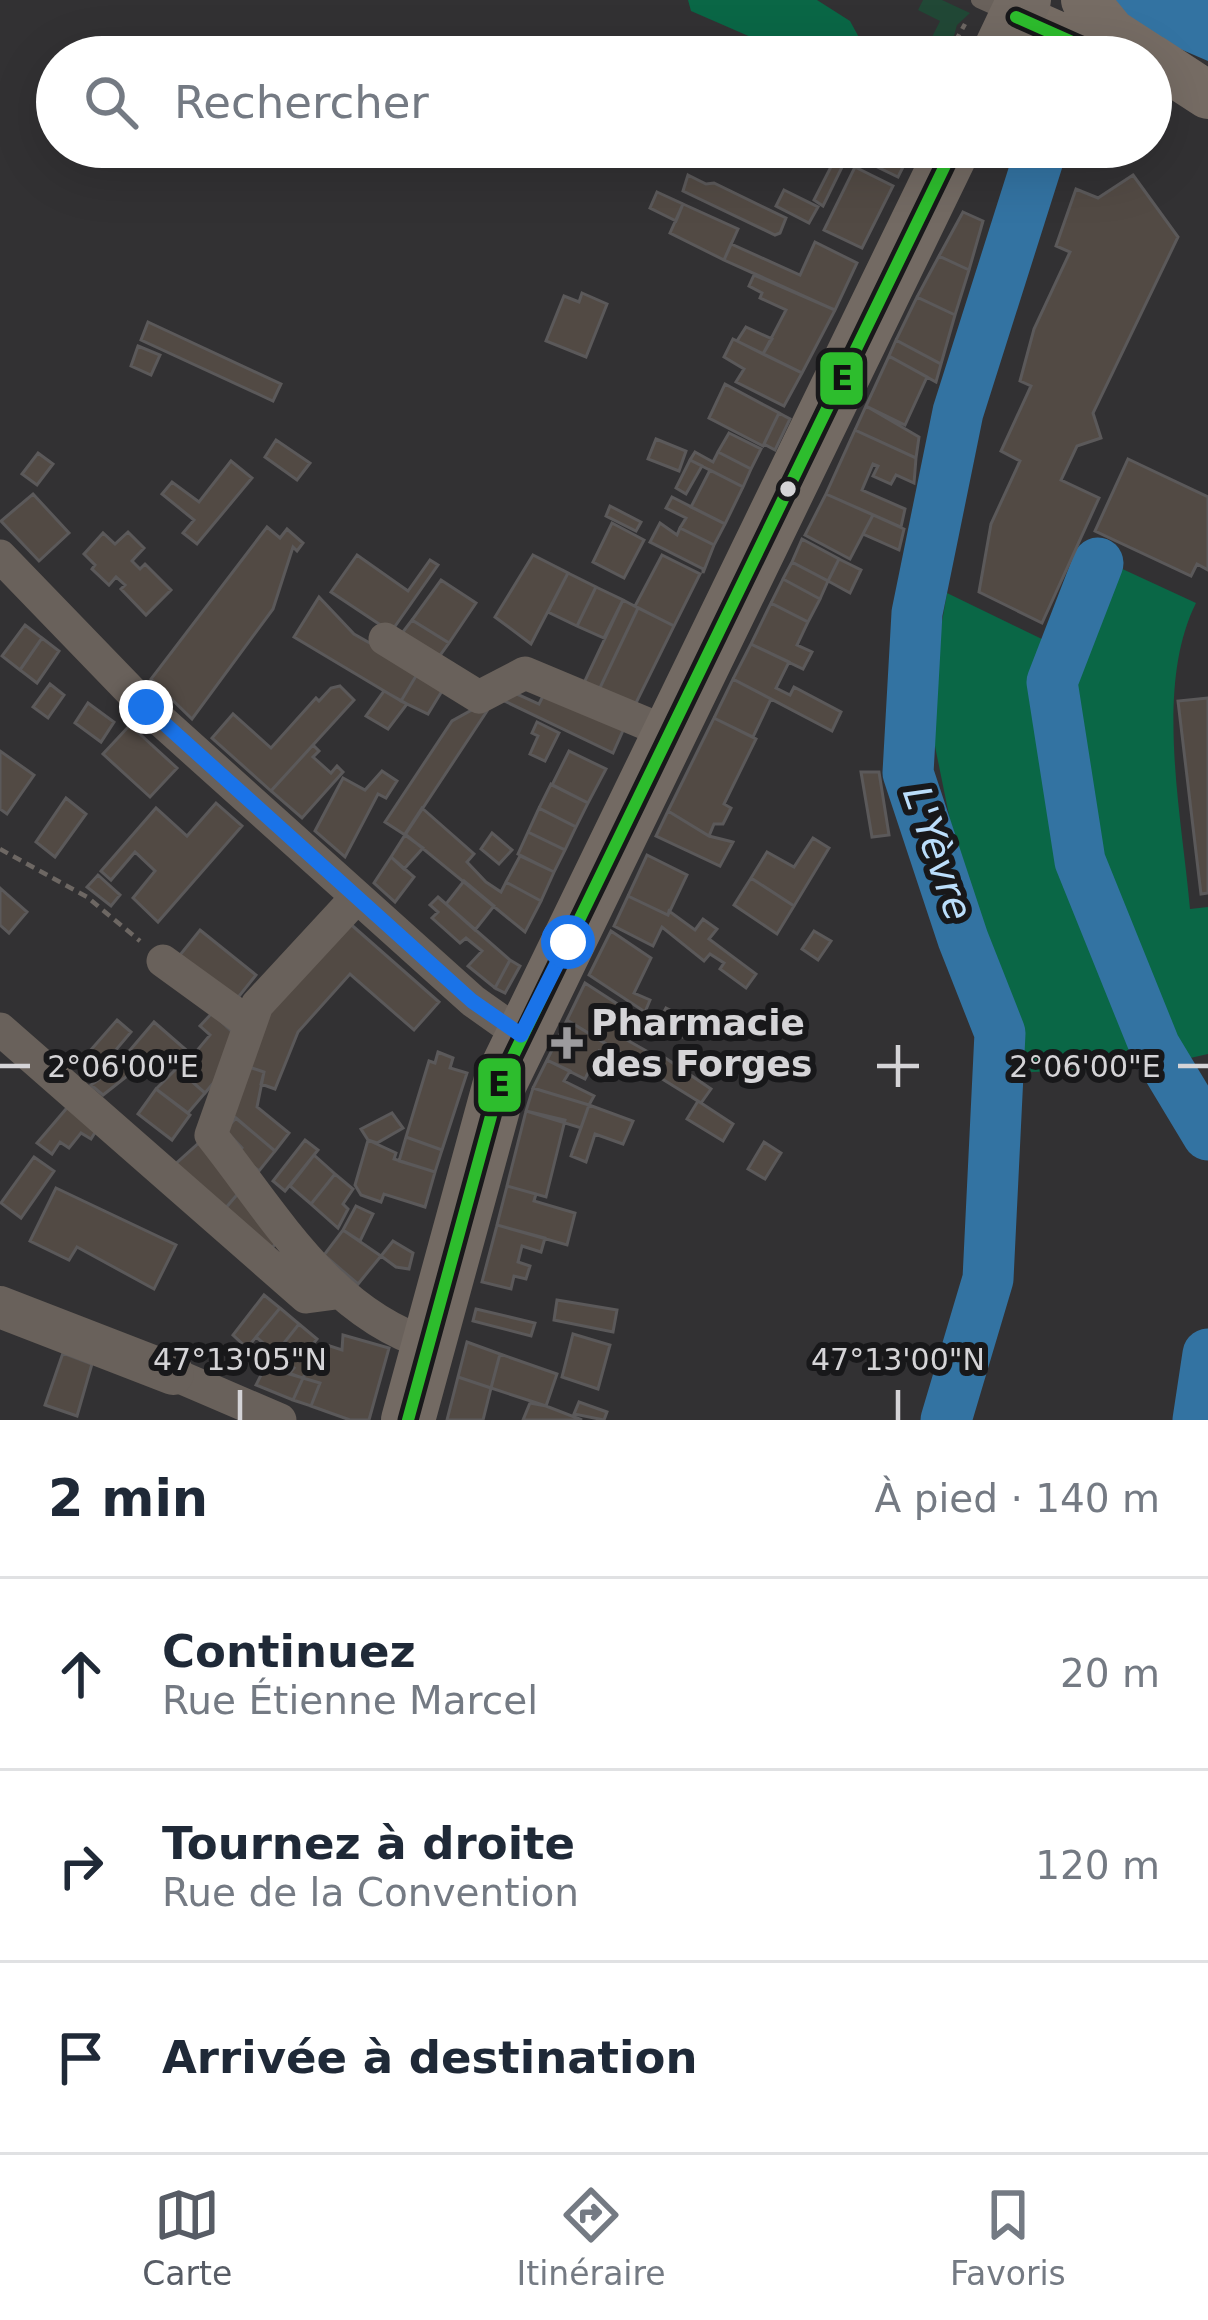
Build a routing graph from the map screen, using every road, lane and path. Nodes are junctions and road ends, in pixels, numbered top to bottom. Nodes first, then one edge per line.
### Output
1 (1172, 83) edge
2 (1172, 85) edge
3 (1172, 94) edge
4 (1208, 100) edge
5 (942, 168) edge
6 (966, 168) edge
7 (929, 195) junction
8 (0, 556) edge
9 (386, 639) dead end
10 (671, 734) junction
11 (0, 849) edge
12 (357, 897) junction
13 (164, 961) joint
14 (250, 1024) junction
15 (0, 1029) edge
16 (521, 1035) junction
17 (336, 1293) junction
18 (0, 1307) edge
19 (429, 1344) junction
20 (173, 1374) joint
21 (280, 1420) edge
22 (408, 1420) edge

1 - 4 main road
2 - 4 main road
3 - 4 main road
5 - 7 main road
6 - 7 main road
7 - 10 main road
8 - 12 street
9 - 10 street
10 - 16 main road
11 - 13 path
12 - 14 street
12 - 16 street
13 - 14 street
14 - 17 street
15 - 17 street
16 - 19 main road
17 - 19 street
18 - 20 street
19 - 22 main road
20 - 21 street

